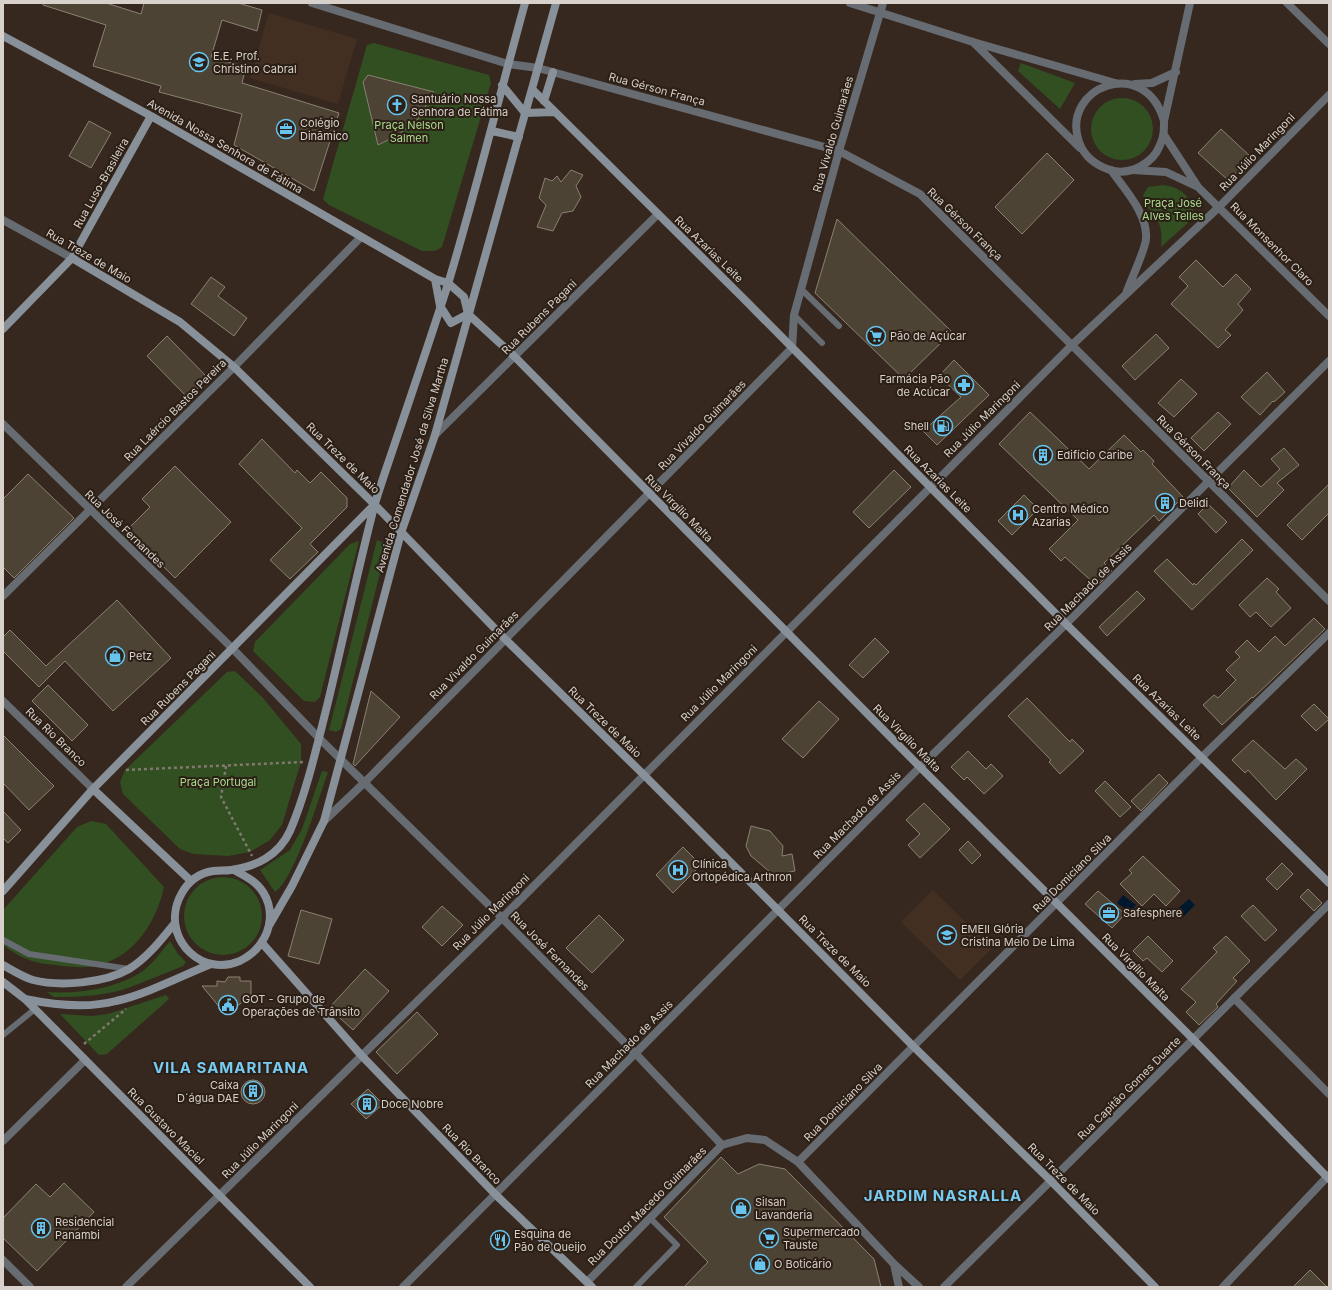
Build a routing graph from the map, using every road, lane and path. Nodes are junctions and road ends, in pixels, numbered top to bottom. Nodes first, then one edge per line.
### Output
1 (312, 3) edge
2 (525, 3) edge
3 (556, 3) edge
4 (850, 3) edge
5 (883, 3) edge
6 (1190, 3) edge
7 (1287, 3) edge
8 (880, 12) junction
9 (3, 36) edge
10 (973, 42) junction
11 (1329, 44) edge
12 (508, 64) junction
13 (538, 68) junction
14 (552, 72) junction
15 (1176, 72) junction
16 (1116, 84) junction
17 (1131, 84) junction
18 (502, 85) junction
19 (532, 89) junction
20 (1329, 95) edge
21 (544, 102) junction
22 (554, 112) junction
23 (525, 113) junction
24 (151, 116) junction
25 (1164, 121) junction
26 (492, 131) junction
27 (1164, 135) junction
28 (519, 137) junction
29 (1082, 149) junction
30 (839, 151) junction
31 (1111, 170) junction
32 (1132, 170) junction
33 (1198, 187) junction
34 (1219, 207) junction
35 (658, 214) junction
36 (3, 220) edge
37 (362, 237) junction
38 (72, 258) junction
39 (435, 279) junction
40 (448, 283) junction
41 (801, 289) junction
42 (1124, 297) junction
43 (440, 306) junction
44 (468, 314) junction
45 (794, 315) junction
46 (1329, 316) edge
47 (839, 326) dead end
48 (3, 328) edge
49 (822, 343) dead end
50 (1072, 345) junction
51 (792, 348) junction
52 (515, 357) junction
53 (1329, 361) edge
54 (234, 367) junction
55 (3, 424) edge
56 (435, 435) junction
57 (1208, 482) junction
58 (930, 486) junction
59 (650, 494) junction
60 (375, 505) junction
61 (90, 510) junction
62 (401, 533) junction
63 (3, 596) edge
64 (1329, 601) edge
65 (1066, 624) junction
66 (786, 631) junction
67 (1329, 633) edge
68 (505, 639) junction
69 (232, 649) junction
70 (3, 701) edge
71 (319, 738) junction
72 (1202, 757) junction
73 (341, 758) junction
74 (311, 764) junction
75 (226, 766) junction
76 (920, 767) junction
77 (120, 775) dead end
78 (644, 775) junction
79 (364, 782) junction
80 (93, 789) junction
81 (324, 821) junction
82 (256, 863) junction
83 (234, 870) junction
84 (191, 881) junction
85 (1329, 883) edge
86 (3, 891) edge
87 (1057, 904) junction
88 (1329, 904) edge
89 (779, 910) junction
90 (502, 918) junction
91 (174, 924) junction
92 (269, 924) junction
93 (3, 940) edge
94 (262, 943) junction
95 (211, 964) junction
96 (3, 965) edge
97 (129, 969) junction
98 (3, 982) edge
99 (1234, 998) junction
100 (25, 999) junction
101 (127, 1008) dead end
102 (35, 1009) junction
103 (3, 1035) edge
104 (1193, 1039) junction
105 (914, 1047) junction
106 (76, 1051) junction
107 (635, 1053) junction
108 (361, 1056) junction
109 (85, 1060) junction
110 (1329, 1094) edge
111 (3, 1141) edge
112 (722, 1145) junction
113 (798, 1162) junction
114 (1328, 1177) edge
115 (1051, 1181) junction
116 (219, 1195) junction
117 (496, 1195) junction
118 (650, 1218) junction
119 (3, 1260) edge
120 (894, 1264) junction
121 (589, 1285) edge
122 (30, 1287) edge
123 (126, 1287) edge
124 (310, 1287) edge
125 (403, 1287) edge
126 (636, 1287) edge
127 (899, 1287) edge
128 (919, 1287) edge
129 (944, 1287) edge
130 (1155, 1287) edge
131 (1223, 1287) edge

1 - 12 street, Rua Gérson França
2 - 12 street, Avenida Comendador José da Silva Martha
3 - 13 street, Avenida Comendador José da Silva Martha
4 - 8 street
5 - 8 street, Rua Vivaldo Guimarães
6 - 15 street
7 - 11 street
8 - 10 street
8 - 30 street, Rua Vivaldo Guimarães
9 - 24 street, Avenida Nossa Senhora de Fátima
10 - 16 street
10 - 29 street
12 - 13 street, Rua Gérson França
12 - 18 street, Avenida Comendador José da Silva Martha
13 - 14 street, Rua Gérson França
13 - 19 street, Avenida Comendador José da Silva Martha
14 - 21 street
14 - 30 street, Rua Gérson França
15 - 17 street
15 - 25 street
16 - 17 street
16 - 29 street
17 - 25 street
18 - 23 street
18 - 26 street, Avenida Comendador José da Silva Martha
19 - 21 street, Rua Azarias Leite
19 - 23 street, Avenida Comendador José da Silva Martha
20 - 34 street, Rua Júlio Maringoni
21 - 22 street, Rua Azarias Leite
22 - 23 street
22 - 35 street, Rua Azarias Leite
23 - 28 street, Avenida Comendador José da Silva Martha
24 - 37 street, Avenida Nossa Senhora de Fátima
24 - 38 street, Rua Luso-Brasileira
25 - 27 street
26 - 28 street
26 - 40 street, Avenida Comendador José da Silva Martha
27 - 32 street
27 - 33 street
28 - 44 street, Avenida Comendador José da Silva Martha
29 - 31 street
30 - 41 street, Rua Vivaldo Guimarães
30 - 50 street, Rua Gérson França
31 - 32 street
31 - 42 street
32 - 33 street
33 - 34 street, Rua Monsenhor Claro
34 - 42 street, Rua Júlio Maringoni
34 - 46 street, Rua Monsenhor Claro
35 - 51 street, Rua Azarias Leite
35 - 52 street, Rua Rubens Pagani
36 - 38 street, Rua Treze de Maio
37 - 39 street, Avenida Nossa Senhora de Fátima
37 - 54 street, Rua Laércio Bastos Pereira
38 - 48 street, Rua Luso-Brasileira
38 - 54 street, Rua Treze de Maio
39 - 40 street, Avenida Nossa Senhora de Fátima
39 - 43 street
40 - 43 street, Avenida Comendador José da Silva Martha
40 - 44 street
41 - 45 street, Rua Vivaldo Guimarães
41 - 47 lane
42 - 50 street, Rua Júlio Maringoni
43 - 44 street
43 - 60 street, Avenida Comendador José da Silva Martha
44 - 52 street, Rua Virgílio Malta
44 - 56 street, Avenida Comendador José da Silva Martha
45 - 49 lane
45 - 51 street, Rua Vivaldo Guimarães
50 - 57 street, Rua Gérson França
50 - 58 street, Rua Júlio Maringoni
51 - 58 street, Rua Azarias Leite
51 - 59 street, Rua Vivaldo Guimarães
52 - 56 street, Rua Rubens Pagani
52 - 59 street, Rua Virgílio Malta
53 - 57 street, Rua Machado de Assis
54 - 60 street, Rua Treze de Maio
54 - 61 street, Rua Laércio Bastos Pereira
55 - 61 street, Rua José Fernandes
56 - 62 street, Avenida Comendador José da Silva Martha
57 - 64 street, Rua Gérson França
57 - 65 street, Rua Machado de Assis
58 - 65 street, Rua Azarias Leite
58 - 66 street, Rua Júlio Maringoni
59 - 66 street, Rua Virgílio Malta
59 - 68 street, Rua Vivaldo Guimarães
60 - 62 street, Rua Treze de Maio
60 - 69 street, Rua Rubens Pagani
60 - 71 street, Avenida Comendador José da Silva Martha
61 - 63 street, Rua Laércio Bastos Pereira
61 - 69 street, Rua José Fernandes
62 - 68 street, Rua Treze de Maio
62 - 73 street, Avenida Comendador José da Silva Martha
65 - 72 street, Rua Azarias Leite
65 - 76 street, Rua Machado de Assis
66 - 76 street, Rua Virgílio Malta
66 - 78 street, Rua Júlio Maringoni
67 - 72 street, Rua Domiciano Silva
68 - 78 street, Rua Treze de Maio
68 - 79 street, Rua Vivaldo Guimarães
69 - 71 street
69 - 80 street, Rua Rubens Pagani
70 - 80 street, Rua Rio Branco
71 - 73 street, Rua José Fernandes
71 - 74 street, Avenida Comendador José da Silva Martha
72 - 85 street, Rua Azarias Leite
72 - 87 street, Rua Domiciano Silva
73 - 79 street, Rua José Fernandes
73 - 81 street, Avenida Comendador José da Silva Martha
74 - 75 path
74 - 82 street, Avenida Comendador José da Silva Martha
75 - 77 path
75 - 82 path
76 - 87 street, Rua Virgílio Malta
76 - 89 street, Rua Machado de Assis
78 - 89 street, Rua Treze de Maio
78 - 90 street, Rua Júlio Maringoni
79 - 81 street, Rua Vivaldo Guimarães
79 - 90 street, Rua José Fernandes
80 - 84 street
80 - 86 street, Rua Rubens Pagani
81 - 92 street, Avenida Comendador José da Silva Martha
82 - 83 street, Avenida Comendador José da Silva Martha
83 - 84 street
83 - 92 street
84 - 91 street
87 - 104 street, Rua Virgílio Malta
87 - 105 street, Rua Domiciano Silva
88 - 99 street, Rua Capitão Gomes Duarte
89 - 105 street, Rua Treze de Maio
89 - 107 street, Rua Machado de Assis
90 - 107 street, Rua José Fernandes
90 - 108 street, Rua Júlio Maringoni
91 - 95 street
91 - 97 street
92 - 94 street
93 - 97 lane
94 - 95 street
94 - 108 street, Rua Rio Branco
95 - 100 street
96 - 97 street
98 - 100 street, Rua Gustavo Maciel
99 - 104 street, Rua Capitão Gomes Duarte
99 - 110 street
100 - 102 street, Rua Gustavo Maciel
101 - 106 path
102 - 103 lane
102 - 106 street, Rua Gustavo Maciel
104 - 114 street, Rua Virgílio Malta
104 - 115 street, Rua Capitão Gomes Duarte
105 - 113 street, Rua Domiciano Silva
105 - 115 street, Rua Treze de Maio
106 - 109 street, Rua Gustavo Maciel
107 - 112 street, Rua José Fernandes
107 - 117 street, Rua Machado de Assis
108 - 116 street, Rua Júlio Maringoni
108 - 117 street, Rua Rio Branco
109 - 111 street
109 - 116 street, Rua Gustavo Maciel
112 - 113 street
112 - 118 street, Rua Doutor Macedo Guimarães
113 - 120 street
114 - 131 street
115 - 129 street, Rua Capitão Gomes Duarte
115 - 130 street, Rua Treze de Maio
116 - 123 street, Rua Júlio Maringoni
116 - 124 street, Rua Gustavo Maciel
117 - 121 street, Rua Rio Branco
117 - 125 street, Rua Machado de Assis
118 - 121 street, Rua Doutor Macedo Guimarães
118 - 126 lane
119 - 122 street
120 - 127 street
120 - 128 street

